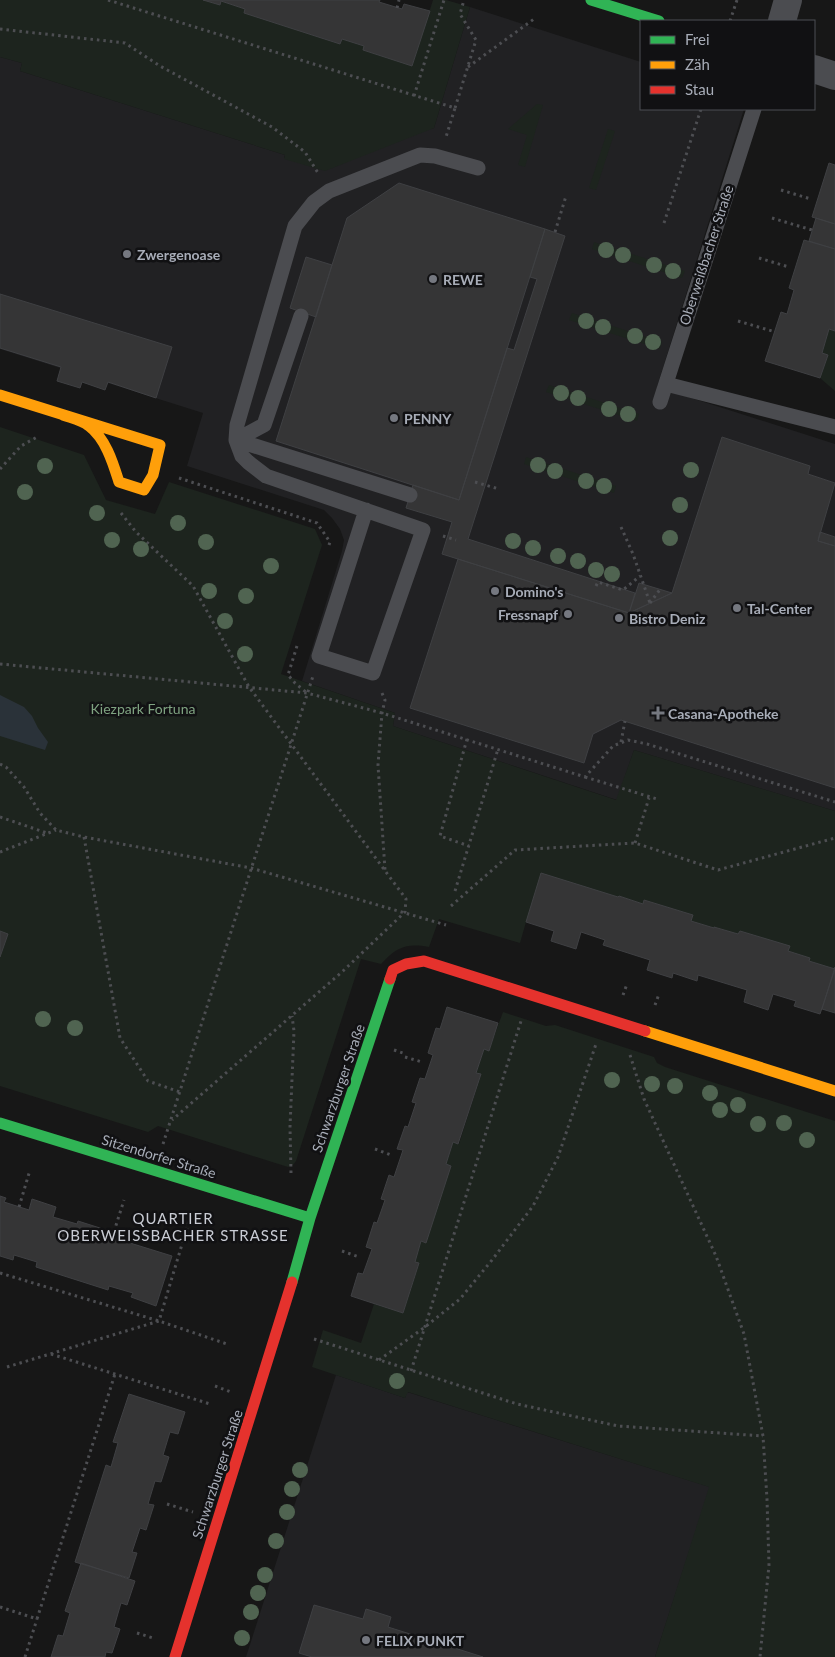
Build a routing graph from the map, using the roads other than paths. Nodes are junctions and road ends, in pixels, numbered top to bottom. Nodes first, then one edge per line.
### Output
1 (590, 0) edge
2 (788, 0) edge
3 (656, 20) edge
4 (782, 20) edge
5 (815, 69) edge
6 (835, 76) edge
7 (754, 110) edge
8 (478, 168) dead end
9 (300, 316) dead end
10 (666, 384) junction
11 (0, 395) edge
12 (660, 402) dead end
13 (63, 415) junction
14 (835, 427) edge
15 (236, 440) junction
16 (410, 495) dead end
17 (366, 510) junction
18 (835, 1091) edge
19 (0, 1123) edge
20 (310, 1218) junction
21 (175, 1657) edge

1 - 3 street
2 - 4 street
5 - 6 street
7 - 10 lane, Oberweißbacher Straße
8 - 15 lane
9 - 15 lane
10 - 12 lane, Oberweißbacher Straße
10 - 14 lane
11 - 13 street
13 - 13 street
15 - 16 lane
15 - 17 lane
17 - 17 lane
18 - 20 street, Schwarzburger Straße
19 - 20 street, Sitzendorfer Straße
20 - 21 street, Schwarzburger Straße

